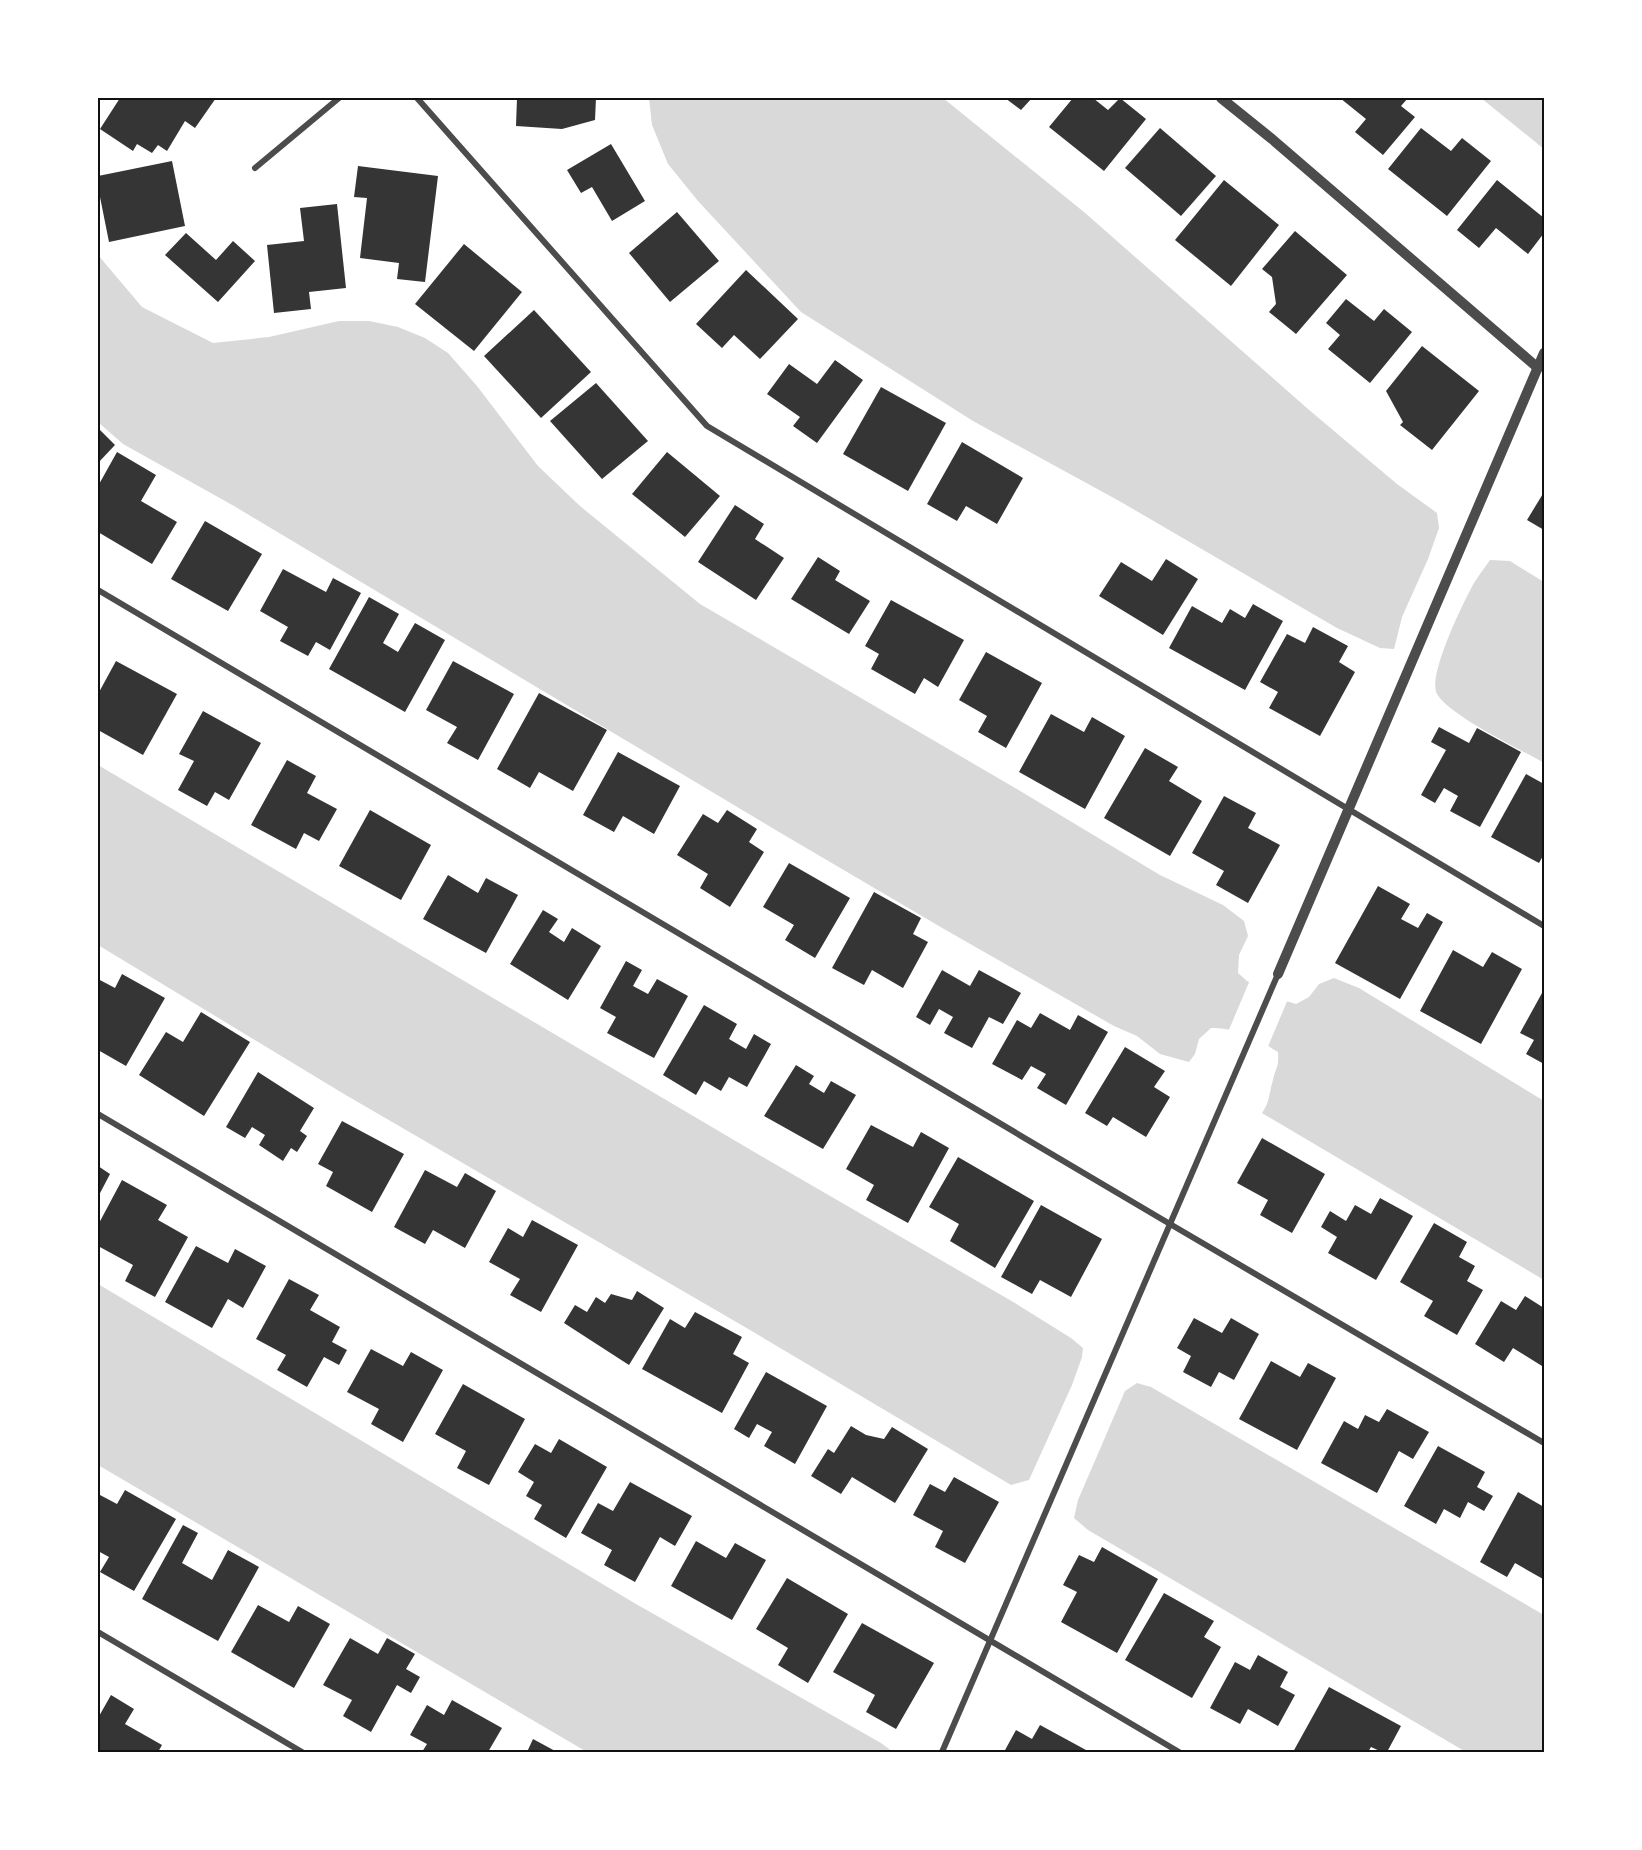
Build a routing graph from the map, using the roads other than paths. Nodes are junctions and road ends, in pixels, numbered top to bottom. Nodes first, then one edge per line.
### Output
1 (339, 98) edge
2 (417, 98) edge
3 (1221, 98) edge
4 (255, 168) dead end
5 (1545, 352) edge
6 (1541, 370) edge
7 (98, 590) edge
8 (1347, 810) junction
9 (1545, 926) edge
10 (1278, 974) joint
11 (98, 1114) edge
12 (1170, 1224) junction
13 (1545, 1443) edge
14 (98, 1632) edge
15 (990, 1642) junction
16 (302, 1752) edge
17 (942, 1752) edge
18 (1179, 1752) edge

1 - 4 street
2 - 8 street
3 - 6 street
5 - 6 street
6 - 8 street
7 - 12 street
8 - 9 street
8 - 10 street
10 - 12 street
11 - 15 street
12 - 13 street
12 - 15 street
14 - 16 street
15 - 17 street
15 - 18 street

